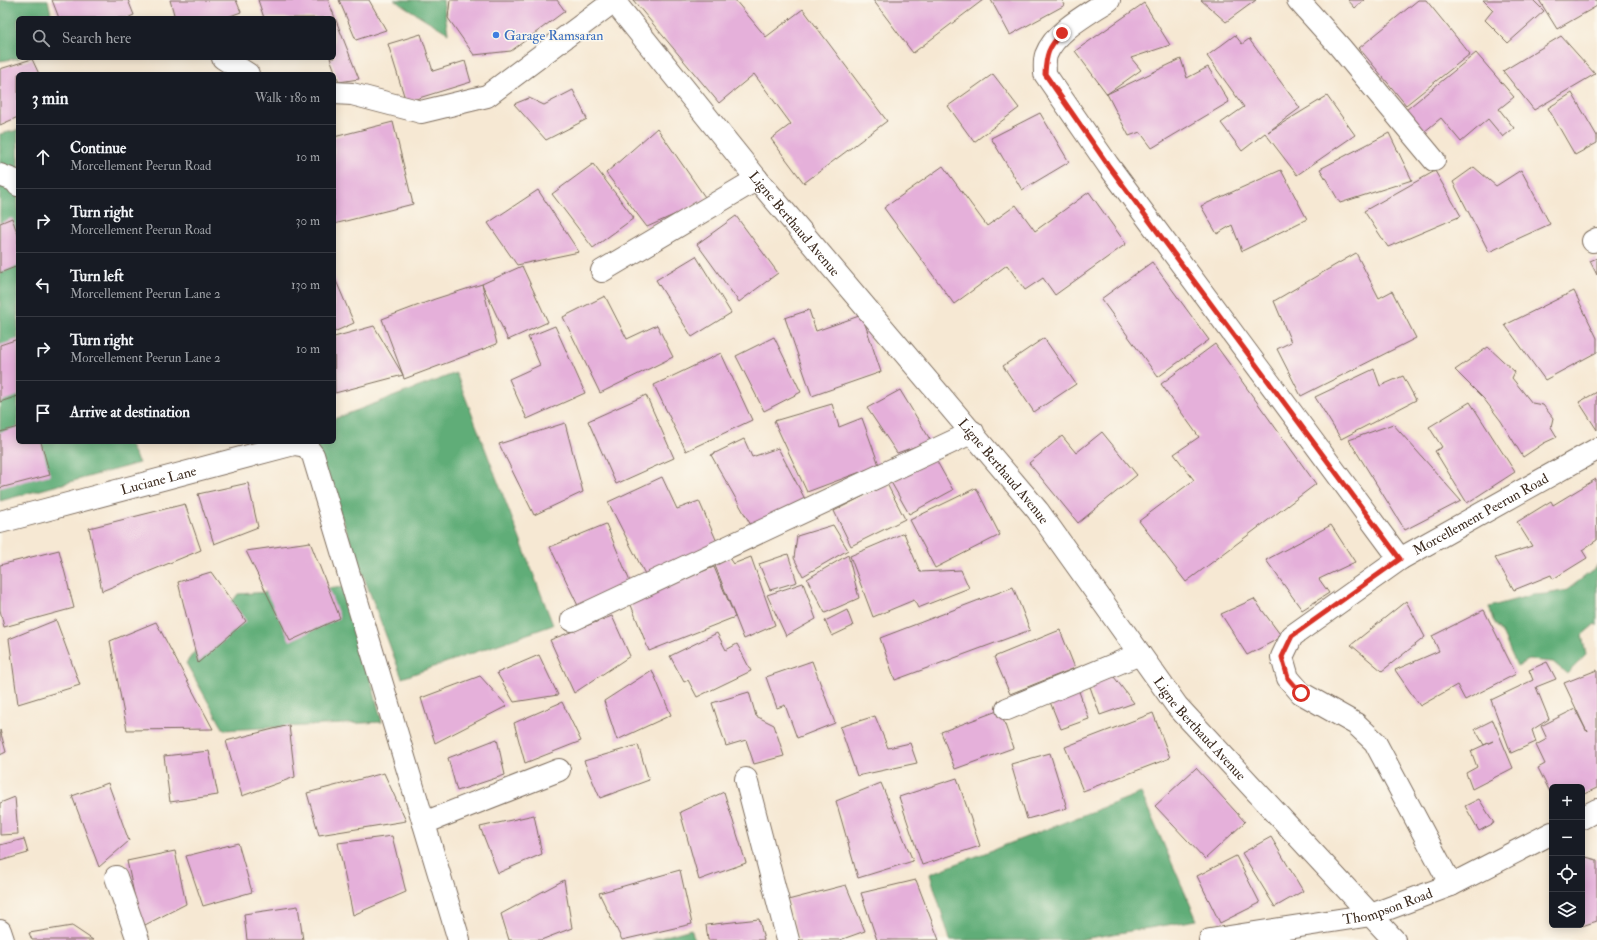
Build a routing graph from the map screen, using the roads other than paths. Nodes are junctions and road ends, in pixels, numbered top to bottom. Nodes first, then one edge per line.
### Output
1 (614, 0) edge
2 (1109, 0) edge
3 (1298, 0) edge
4 (227, 60) edge
5 (245, 72) edge
6 (336, 93) edge
7 (1434, 160) dead end
8 (0, 176) edge
9 (757, 179) junction
10 (16, 181) edge
11 (602, 271) dead end
12 (973, 432) junction
13 (1597, 449) edge
14 (0, 522) edge
15 (1400, 559) junction
16 (572, 620) dead end
17 (1140, 654) junction
18 (1007, 709) dead end
19 (559, 770) dead end
20 (746, 779) dead end
21 (1597, 810) edge
22 (1585, 816) edge
23 (424, 823) junction
24 (1549, 835) edge
25 (116, 877) dead end
26 (1451, 885) junction
27 (1371, 915) junction
28 (0, 931) edge
29 (3, 940) edge
30 (138, 940) edge
31 (459, 940) edge
32 (788, 940) edge
33 (1210, 940) edge
34 (1394, 940) edge

1 - 6 street
1 - 9 street, Ligne Berthaud Avenue
2 - 15 street
3 - 7 street
4 - 5 street
8 - 10 street
9 - 11 street
9 - 12 street, Ligne Berthaud Avenue
12 - 16 street
12 - 17 street, Ligne Berthaud Avenue
13 - 15 street, Morcellement Peerun Road
14 - 23 street, Luciane Lane
15 - 26 street, Morcellement Peerun Road
17 - 18 street
17 - 27 street, Ligne Berthaud Avenue
19 - 23 street
20 - 32 street
21 - 22 street
23 - 31 street
24 - 26 street, Thompson Road
25 - 30 street
26 - 27 street, Thompson Road
27 - 33 street, Thompson Road
27 - 34 street, Ligne Berthaud Avenue
28 - 29 street

